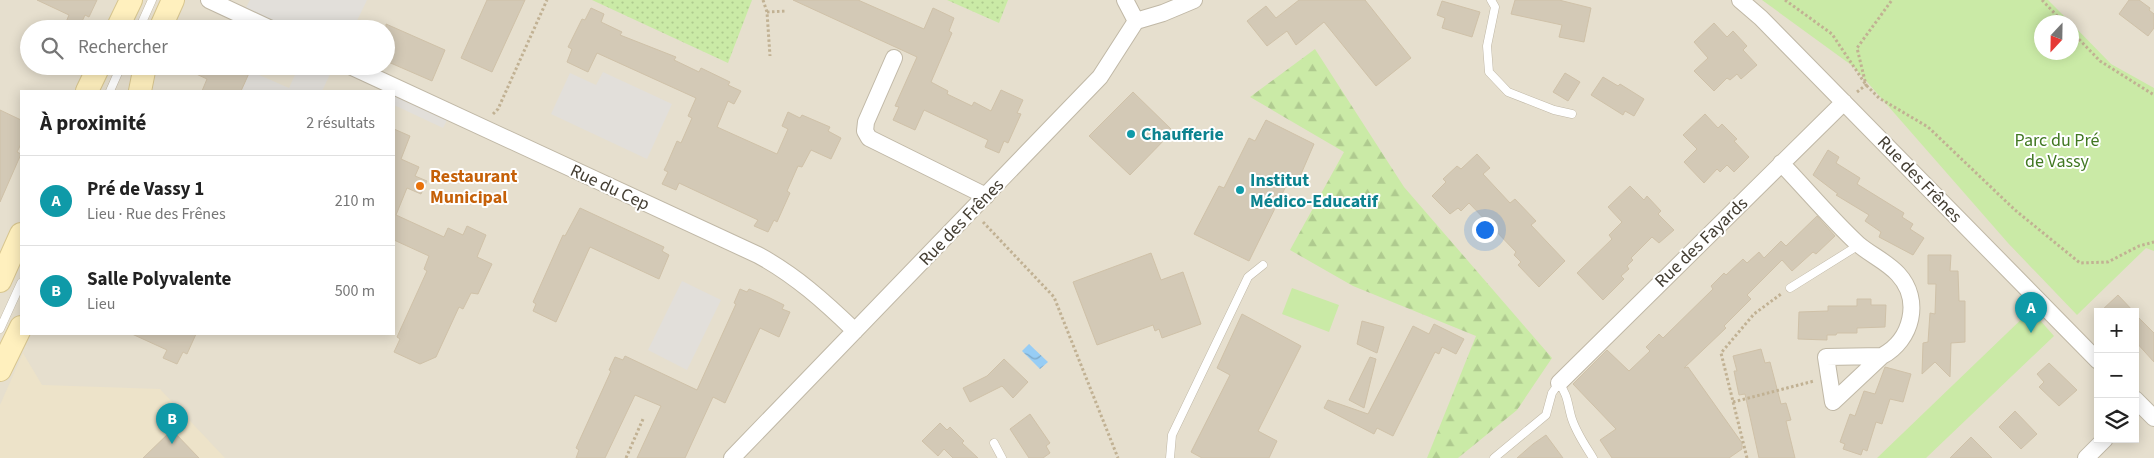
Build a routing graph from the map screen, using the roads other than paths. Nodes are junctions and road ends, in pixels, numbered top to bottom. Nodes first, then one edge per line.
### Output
1 (131, 0) edge
2 (152, 0) edge
3 (173, 0) edge
4 (209, 0) edge
5 (1125, 0) edge
6 (1194, 0) edge
7 (1491, 0) edge
8 (1740, 0) edge
9 (121, 20) edge
10 (143, 20) edge
11 (164, 20) edge
12 (251, 20) edge
13 (1136, 21) junction
14 (894, 58) dead end
15 (95, 75) edge
16 (117, 75) edge
17 (143, 75) edge
18 (369, 75) edge
19 (87, 90) edge
20 (110, 90) edge
21 (140, 90) edge
22 (1844, 102) junction
23 (1572, 114) dead end
24 (1781, 163) junction
25 (986, 196) junction
26 (20, 236) edge
27 (1859, 244) junction
28 (1263, 265) dead end
29 (0, 281) edge
30 (20, 285) edge
31 (1790, 288) road end
32 (20, 328) edge
33 (0, 329) edge
34 (855, 331) junction
35 (1882, 356) junction
36 (2094, 357) edge
37 (0, 370) edge
38 (1559, 383) junction
39 (2139, 406) edge
40 (2154, 418) edge
41 (994, 443) dead end
42 (2101, 443) edge
43 (732, 458) edge
44 (1002, 458) edge
45 (1170, 458) edge
46 (1494, 458) edge
47 (1593, 458) edge
48 (2086, 458) edge

1 - 9 street
2 - 10 lane
3 - 11 street
4 - 12 street
5 - 13 street
6 - 13 street
7 - 23 lane
8 - 22 street, Rue des Frênes
13 - 25 street, Rue des Frênes
14 - 25 street
15 - 19 street
16 - 20 lane
17 - 21 street
18 - 34 street, Rue du Cep
22 - 24 street, Rue des Fayards
22 - 36 street, Rue des Frênes
24 - 27 street
24 - 38 street, Rue des Fayards
25 - 34 street, Rue des Frênes
26 - 29 street
27 - 31 lane
27 - 35 street
28 - 45 lane
30 - 33 lane
32 - 37 street
34 - 43 street, Rue des Frênes
35 - 35 street
38 - 46 lane
38 - 47 lane
39 - 40 street
41 - 44 lane
42 - 48 street

